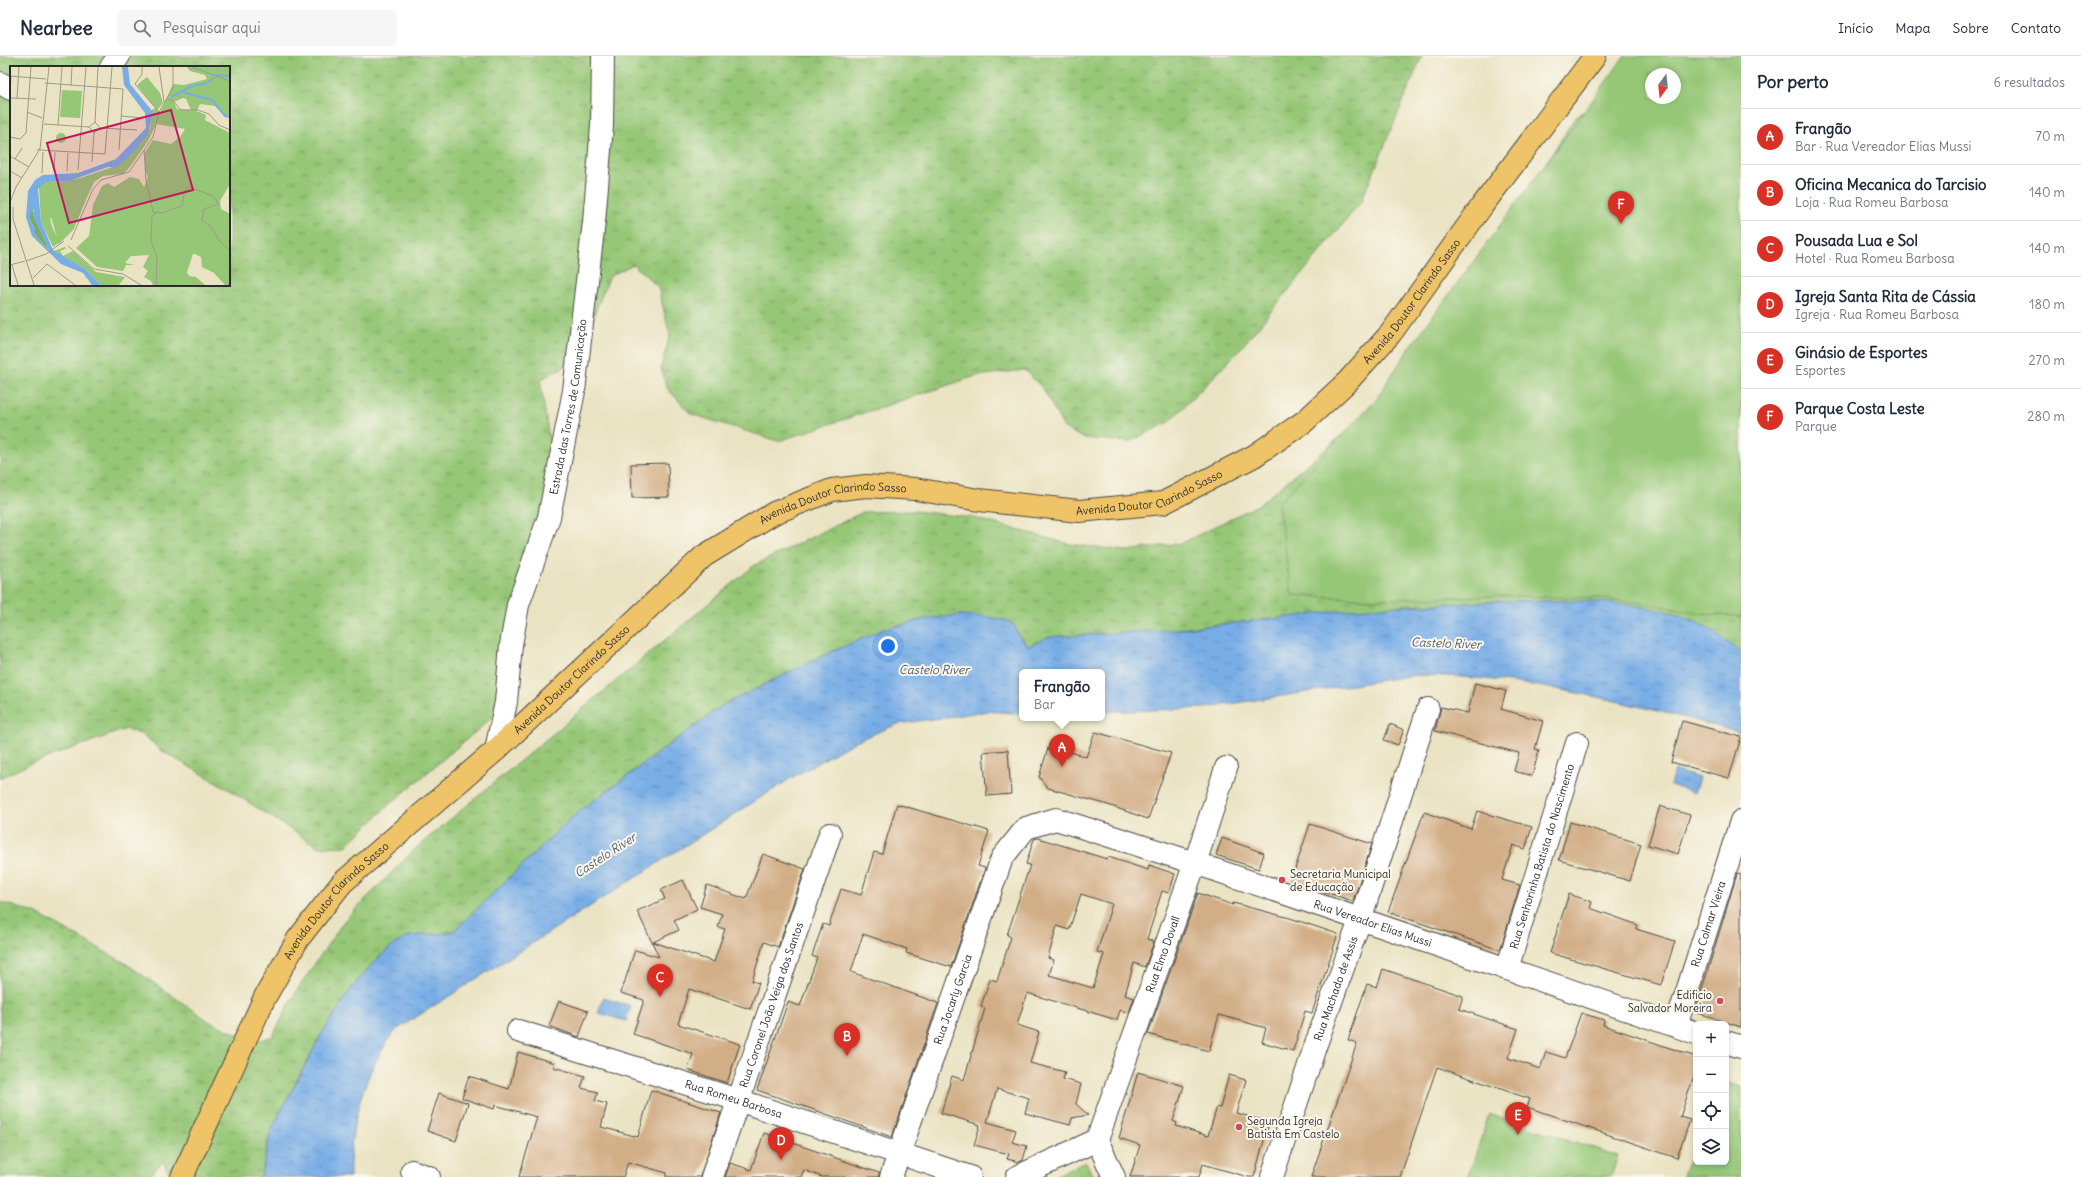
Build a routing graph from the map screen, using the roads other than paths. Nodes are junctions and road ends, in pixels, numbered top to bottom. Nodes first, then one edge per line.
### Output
1 (119, 56) edge
2 (603, 56) edge
3 (1595, 56) edge
4 (112, 66) edge
5 (0, 83) edge
6 (10, 88) edge
7 (1428, 709) dead end
8 (1577, 743) dead end
9 (496, 750) junction
10 (1226, 768) dead end
11 (1741, 822) edge
12 (1026, 828) joint
13 (830, 834) dead end
14 (1195, 863) junction
15 (1360, 920) junction
16 (1507, 969) junction
17 (1686, 1029) edge
18 (518, 1031) dead end
19 (1729, 1043) edge
20 (1741, 1047) edge
21 (738, 1100) junction
22 (1097, 1140) junction
23 (899, 1154) junction
24 (182, 1177) edge
25 (712, 1177) edge
26 (891, 1177) edge
27 (970, 1177) edge
28 (1017, 1177) edge
29 (1114, 1177) edge
30 (1272, 1177) edge

1 - 4 street
2 - 9 street, Estrada das Torres de Comunicação
3 - 9 main road, Avenida Doutor Clarindo Sasso
5 - 6 street
7 - 15 street, Rua Machado de Assis
8 - 16 street, Rua Senhorinha Batista do Nascimento
9 - 24 main road, Avenida Doutor Clarindo Sasso
10 - 14 street, Rua Elmo Dovall
11 - 17 street, Rua Colmar Vieira
12 - 14 street, Rua Vereador Elias Mussi
12 - 23 street, Rua Jocarly Garcia
13 - 21 street, Rua Coronel João Veiga dos Santos
14 - 15 street, Rua Vereador Elias Mussi
14 - 22 street, Rua Elmo Dovall
15 - 16 street, Rua Vereador Elias Mussi
15 - 30 street, Rua Machado de Assis
16 - 17 street, Rua Vereador Elias Mussi
18 - 21 street, Rua Romeu Barbosa
19 - 20 street
21 - 23 street, Rua Romeu Barbosa
21 - 25 street, Rua Coronel João Veiga dos Santos
22 - 28 street
22 - 29 street
23 - 26 street, Rua Jocarly Garcia
23 - 27 street, Rua Romeu Barbosa

